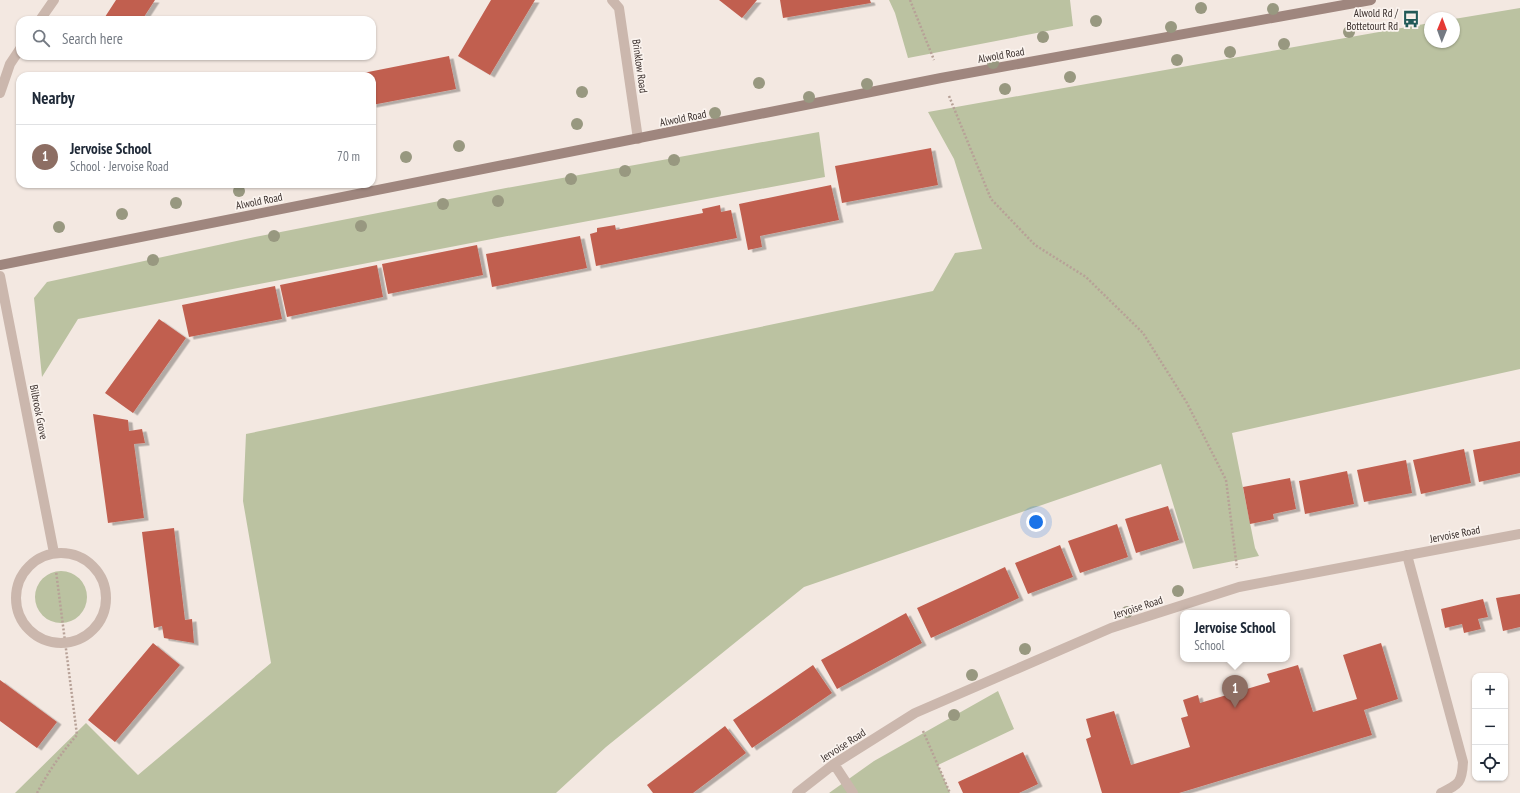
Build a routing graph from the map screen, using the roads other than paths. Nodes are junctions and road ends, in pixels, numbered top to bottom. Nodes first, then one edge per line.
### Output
1 (54, 0) edge
2 (612, 0) edge
3 (1371, 0) edge
4 (43, 16) edge
5 (16, 55) edge
6 (0, 93) edge
7 (638, 139) junction
8 (0, 265) edge
9 (0, 276) edge
10 (1520, 534) edge
11 (54, 553) junction
12 (1407, 555) junction
13 (834, 764) junction
14 (797, 793) edge
15 (853, 793) edge
16 (1441, 793) edge

1 - 4 street
2 - 7 street, Brinklow Road
3 - 7 street, Alwold Road
5 - 6 street
7 - 8 street, Alwold Road
9 - 11 street, Bilbrook Grove
10 - 12 street, Jervoise Road
11 - 11 street
12 - 13 street, Jervoise Road
12 - 16 street
13 - 14 street, Jervoise Road
13 - 15 street

